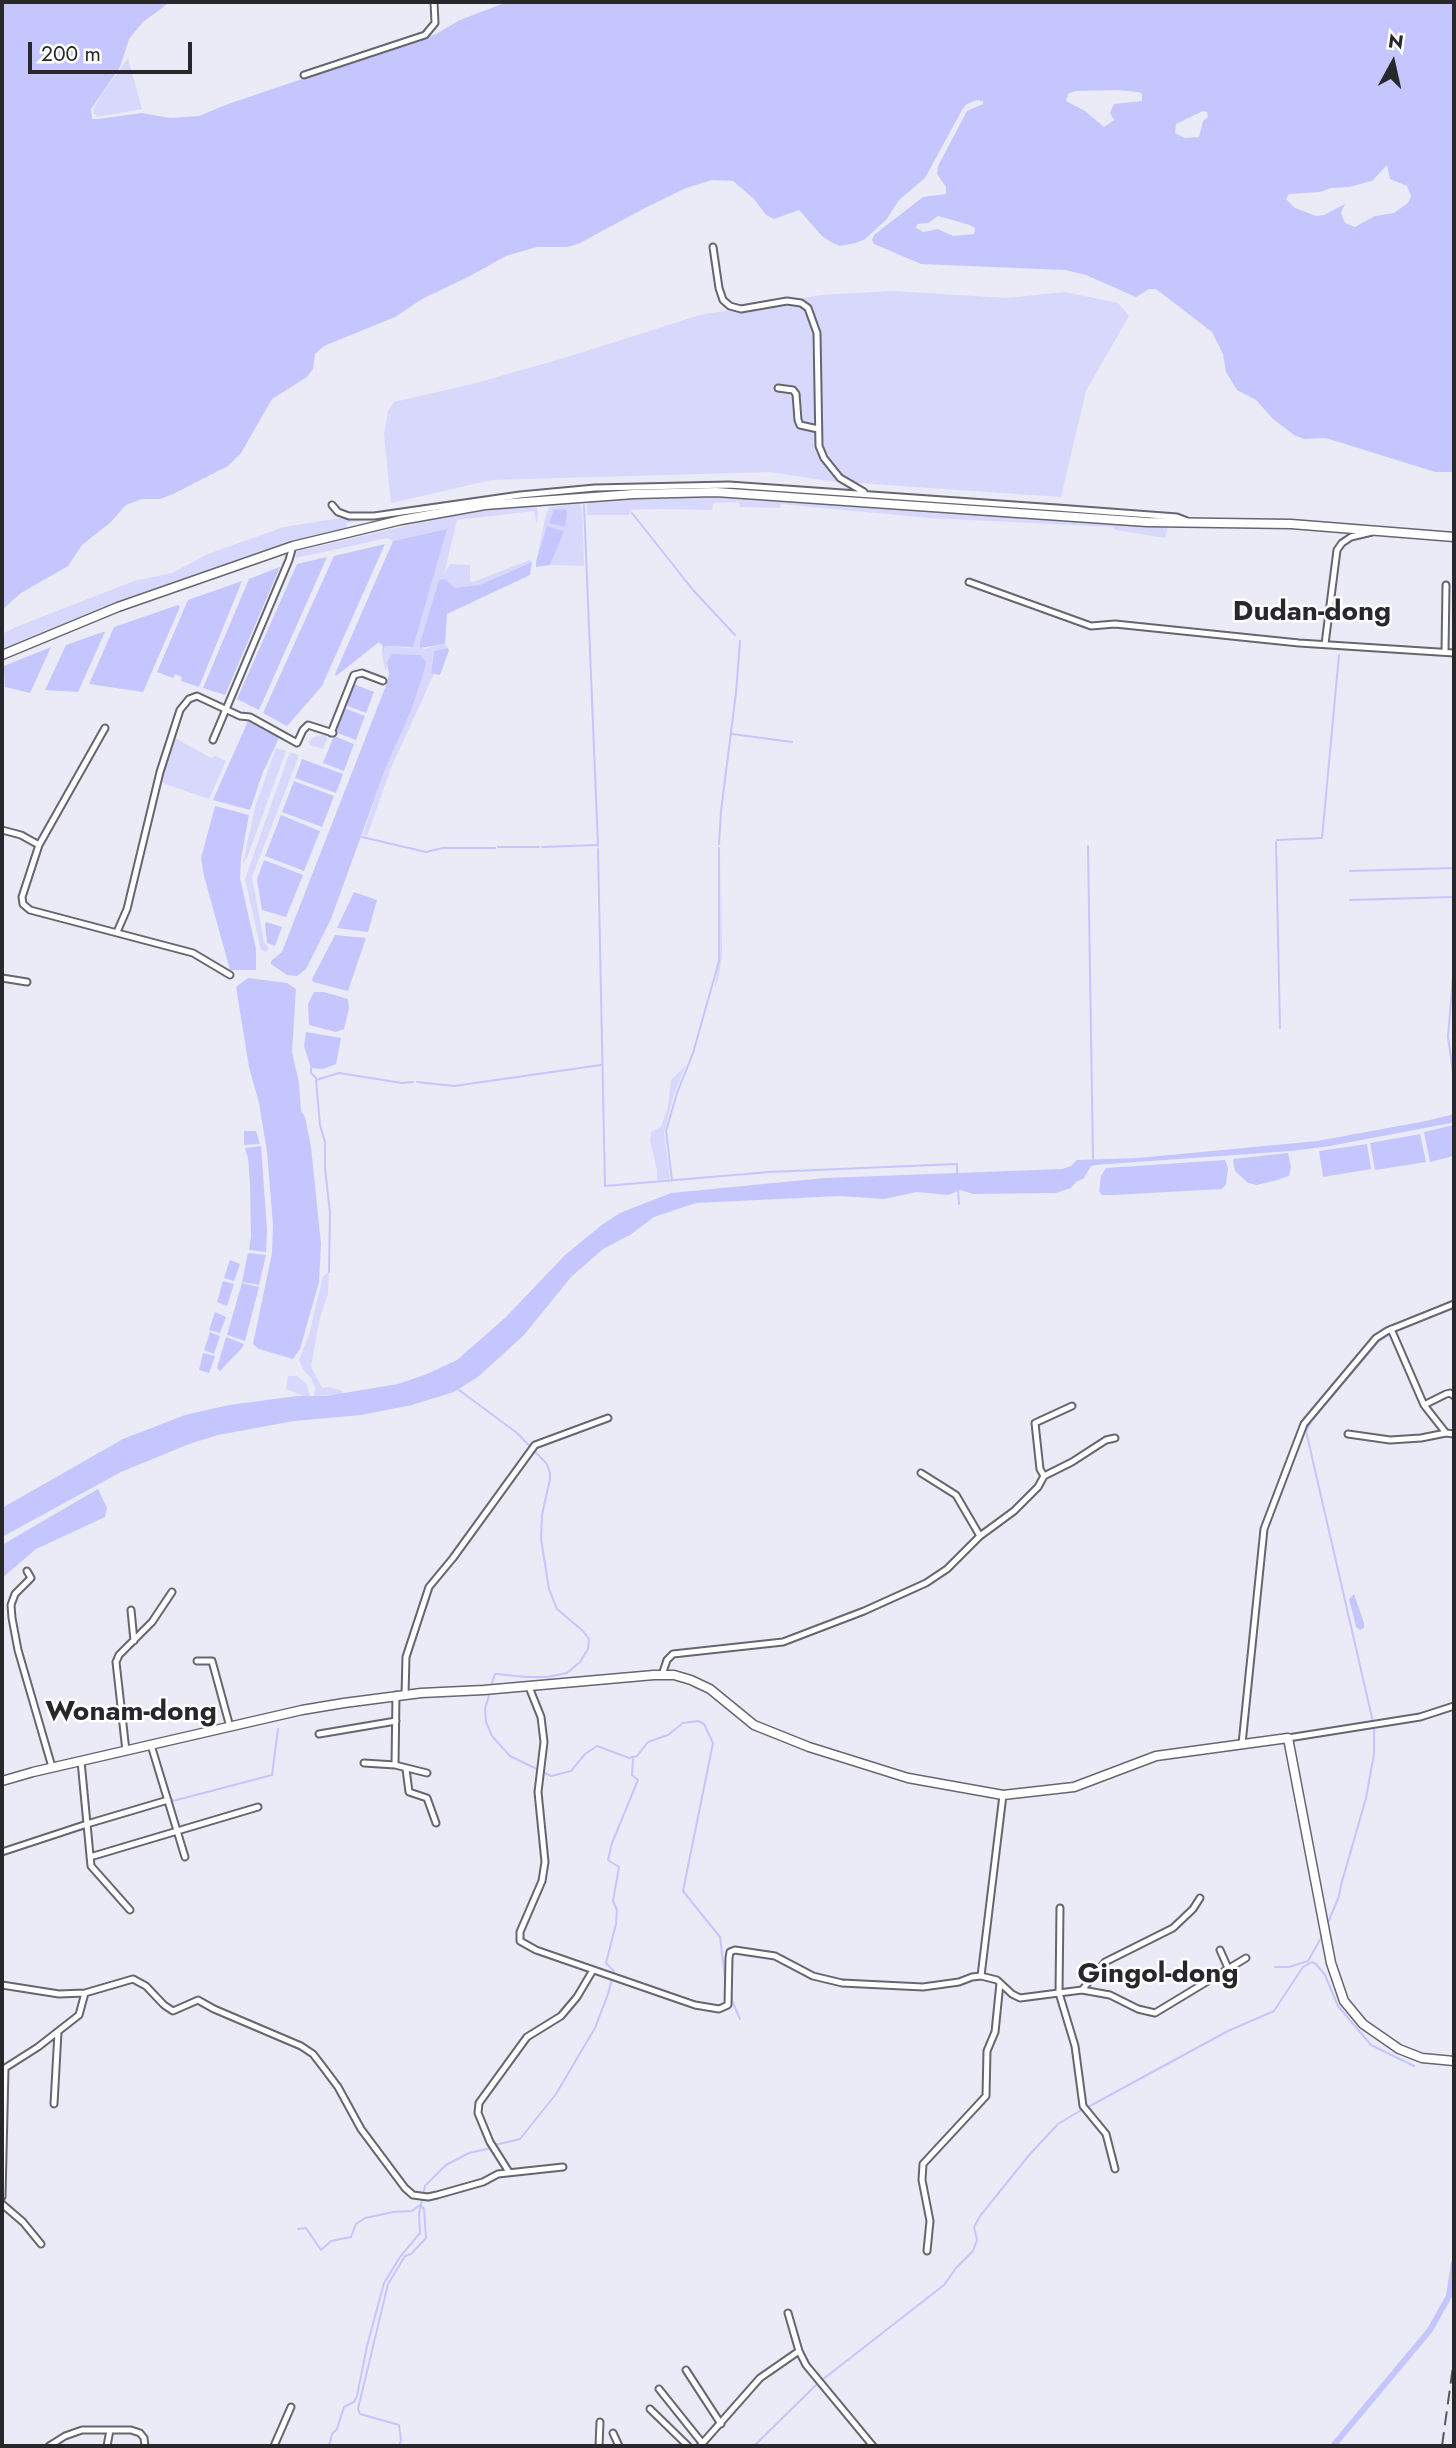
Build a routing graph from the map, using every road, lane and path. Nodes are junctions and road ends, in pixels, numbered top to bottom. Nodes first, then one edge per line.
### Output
1 (435, 2) edge
2 (304, 75) dead end
3 (713, 247) dead end
4 (778, 388) dead end
5 (818, 429) junction
6 (871, 494) junction
7 (332, 505) dead end
8 (1190, 522) junction
9 (1374, 530) junction
10 (1454, 537) edge
11 (293, 546) junction
12 (969, 582) dead end
13 (1446, 585) dead end
14 (1325, 645) junction
15 (1445, 652) junction
16 (1454, 653) edge
17 (2, 655) edge
18 (383, 681) dead end
19 (226, 710) junction
20 (105, 728) dead end
21 (213, 740) dead end
22 (2, 830) edge
23 (39, 845) junction
24 (117, 932) junction
25 (230, 975) dead end
26 (2, 978) edge
27 (27, 982) dead end
28 (1454, 1304) edge
29 (1391, 1329) junction
30 (1454, 1396) edge
31 (1424, 1405) junction
32 (1072, 1406) dead end
33 (608, 1418) dead end
34 (1446, 1433) junction
35 (1348, 1434) dead end
36 (1454, 1434) edge
37 (1115, 1438) dead end
38 (921, 1473) dead end
39 (1044, 1476) junction
40 (980, 1536) junction
41 (27, 1571) dead end
42 (172, 1592) dead end
43 (131, 1610) dead end
44 (134, 1641) junction
45 (197, 1661) dead end
46 (662, 1675) junction
47 (529, 1687) junction
48 (401, 1695) junction
49 (1454, 1706) edge
50 (396, 1721) junction
51 (230, 1727) junction
52 (319, 1734) dead end
53 (1288, 1738) junction
54 (1242, 1744) junction
55 (151, 1745) junction
56 (126, 1751) junction
57 (81, 1761) junction
58 (364, 1763) dead end
59 (395, 1765) junction
60 (52, 1768) junction
61 (406, 1769) junction
62 (427, 1773) dead end
63 (2, 1781) edge
64 (1003, 1796) junction
65 (168, 1800) junction
66 (258, 1807) dead end
67 (87, 1824) junction
68 (436, 1824) dead end
69 (177, 1831) junction
70 (2, 1852) edge
71 (90, 1857) junction
72 (185, 1857) dead end
73 (1200, 1899) dead end
74 (1060, 1908) dead end
75 (130, 1910) dead end
76 (1220, 1950) dead end
77 (1246, 1958) dead end
78 (1228, 1968) junction
79 (593, 1970) junction
80 (981, 1976) junction
81 (1000, 1983) junction
82 (2, 1985) edge
83 (1082, 1990) junction
84 (85, 1993) junction
85 (1059, 1993) junction
86 (58, 2032) junction
87 (1454, 2061) edge
88 (54, 2104) dead end
89 (563, 2167) dead end
90 (1115, 2169) dead end
91 (509, 2172) junction
92 (2, 2197) edge
93 (2, 2204) edge
94 (41, 2244) dead end
95 (927, 2251) dead end
96 (788, 2313) dead end
97 (799, 2351) junction
98 (686, 2370) dead end
99 (659, 2389) dead end
100 (290, 2407) dead end
101 (650, 2409) dead end
102 (600, 2422) dead end
103 (721, 2424) junction
104 (110, 2430) junction
105 (613, 2433) dead end
106 (702, 2445) edge
107 (49, 2446) edge
108 (107, 2446) edge
109 (145, 2446) edge
110 (274, 2446) edge
111 (599, 2446) edge
112 (619, 2446) edge
113 (688, 2446) edge
114 (873, 2446) edge

1 - 2 street
3 - 5 street
4 - 5 street
5 - 6 street
6 - 7 street
6 - 8 street
8 - 9 main road
8 - 11 main road
9 - 10 main road
9 - 14 street
11 - 17 main road
11 - 19 street
12 - 14 street
13 - 15 street
14 - 15 street
15 - 16 street
18 - 19 street
19 - 21 street
19 - 24 street
20 - 23 street
22 - 23 street
23 - 24 street
24 - 25 street
26 - 27 street
28 - 29 street
29 - 31 street
29 - 54 street
30 - 31 street
31 - 34 street
32 - 39 street
33 - 48 street
34 - 35 street
34 - 36 street
37 - 39 street
38 - 40 street
39 - 40 street
40 - 46 street
41 - 60 street
42 - 44 street
43 - 44 street
44 - 56 street
45 - 51 street
46 - 47 main road
46 - 64 main road
47 - 48 main road
47 - 79 street
48 - 50 street
48 - 51 main road
49 - 53 street
50 - 52 street
50 - 59 street
51 - 55 main road
53 - 54 main road
53 - 87 main road
54 - 64 main road
55 - 56 main road
55 - 65 street
56 - 57 main road
57 - 60 main road
57 - 67 street
58 - 59 street
59 - 61 street
60 - 63 main road
61 - 62 street
61 - 68 street
64 - 80 street
65 - 67 street
65 - 69 street
66 - 69 street
67 - 70 street
67 - 71 street
69 - 71 street
69 - 72 street
71 - 75 street
73 - 83 street
74 - 85 street
76 - 78 street
77 - 78 street
78 - 83 street
79 - 80 street
79 - 91 street
80 - 81 street
81 - 85 street
81 - 95 street
82 - 84 street
83 - 85 street
84 - 86 street
84 - 91 street
85 - 90 street
86 - 88 street
86 - 92 street
89 - 91 street
93 - 94 street
96 - 97 street
97 - 103 street
97 - 114 street
98 - 103 street
99 - 106 street
100 - 110 street
101 - 113 street
102 - 111 street
103 - 106 street
104 - 107 street
104 - 108 street
104 - 109 street
105 - 112 street

